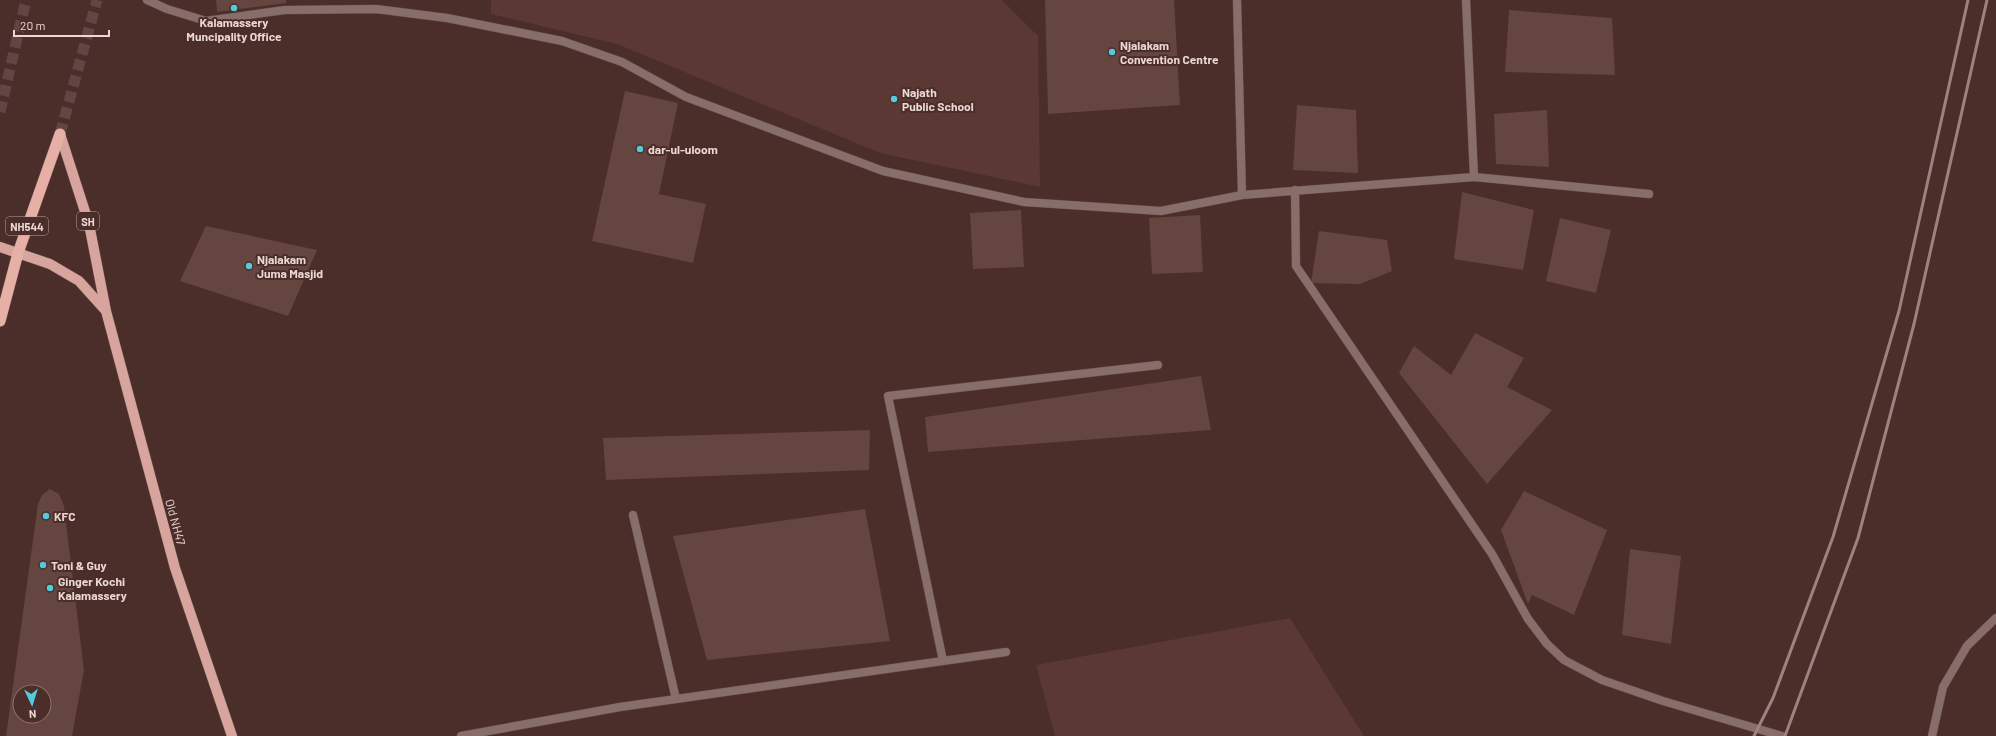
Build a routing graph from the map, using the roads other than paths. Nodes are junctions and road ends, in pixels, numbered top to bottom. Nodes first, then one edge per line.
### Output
1 (147, 0) edge
2 (1237, 0) edge
3 (1466, 0) edge
4 (60, 134) joint
5 (1474, 177) junction
6 (1295, 190) junction
7 (1649, 194) dead end
8 (1242, 195) junction
9 (0, 247) edge
10 (18, 253) junction
11 (106, 311) junction
12 (0, 321) edge
13 (1158, 365) dead end
14 (633, 515) dead end
15 (1996, 618) edge
16 (1006, 652) dead end
17 (943, 661) junction
18 (676, 699) junction
19 (232, 736) edge
20 (462, 736) edge
21 (1782, 736) edge
22 (1932, 736) edge

1 - 8 street
2 - 8 street
3 - 5 street
4 - 10 highway, NH544
4 - 11 main road, SH
5 - 6 street
5 - 7 street
6 - 8 street
6 - 21 street
9 - 10 main road
10 - 11 main road
10 - 12 highway, NH544
11 - 19 main road, Old NH47
13 - 17 street
14 - 18 street
15 - 22 street
16 - 17 street
17 - 18 street
18 - 20 street

